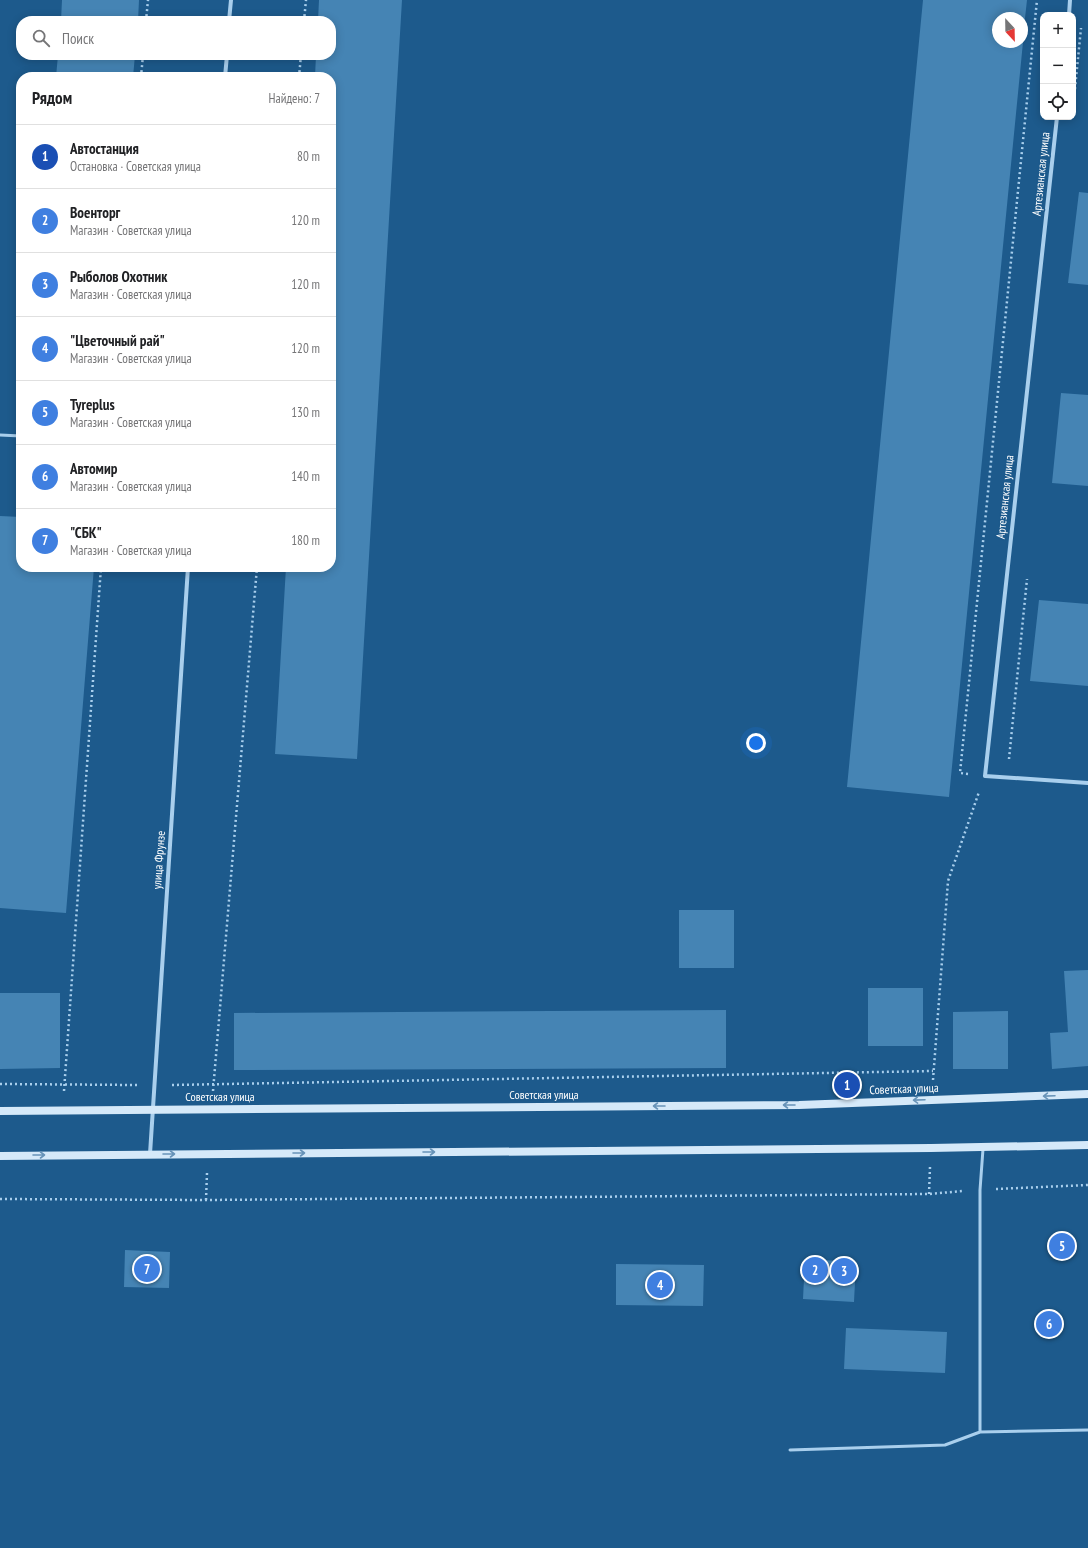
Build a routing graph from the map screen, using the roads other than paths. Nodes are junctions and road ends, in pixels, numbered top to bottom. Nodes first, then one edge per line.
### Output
1 (231, 0) edge
2 (1070, 0) edge
3 (1069, 12) edge
4 (229, 16) edge
5 (227, 60) edge
6 (225, 72) edge
7 (1057, 120) edge
8 (0, 435) edge
9 (16, 436) edge
10 (188, 572) edge
11 (1088, 782) edge
12 (1088, 1094) edge
13 (153, 1110) junction
14 (0, 1111) edge
15 (1088, 1145) edge
16 (983, 1146) junction
17 (150, 1154) junction
18 (0, 1156) edge
19 (1088, 1430) edge
20 (980, 1432) junction
21 (790, 1450) dead end

1 - 4 street
2 - 3 street
5 - 6 street
7 - 11 street, Артезианская улица
8 - 9 lane
10 - 13 street, улица Фрунзе
12 -> 13 street, Советская улица
13 - 14 street, Советская улица
13 - 17 street, улица Фрунзе
15 - 16 street
17 -> 16 street
16 - 20 lane
18 -> 17 street
19 - 20 lane
20 - 21 lane

